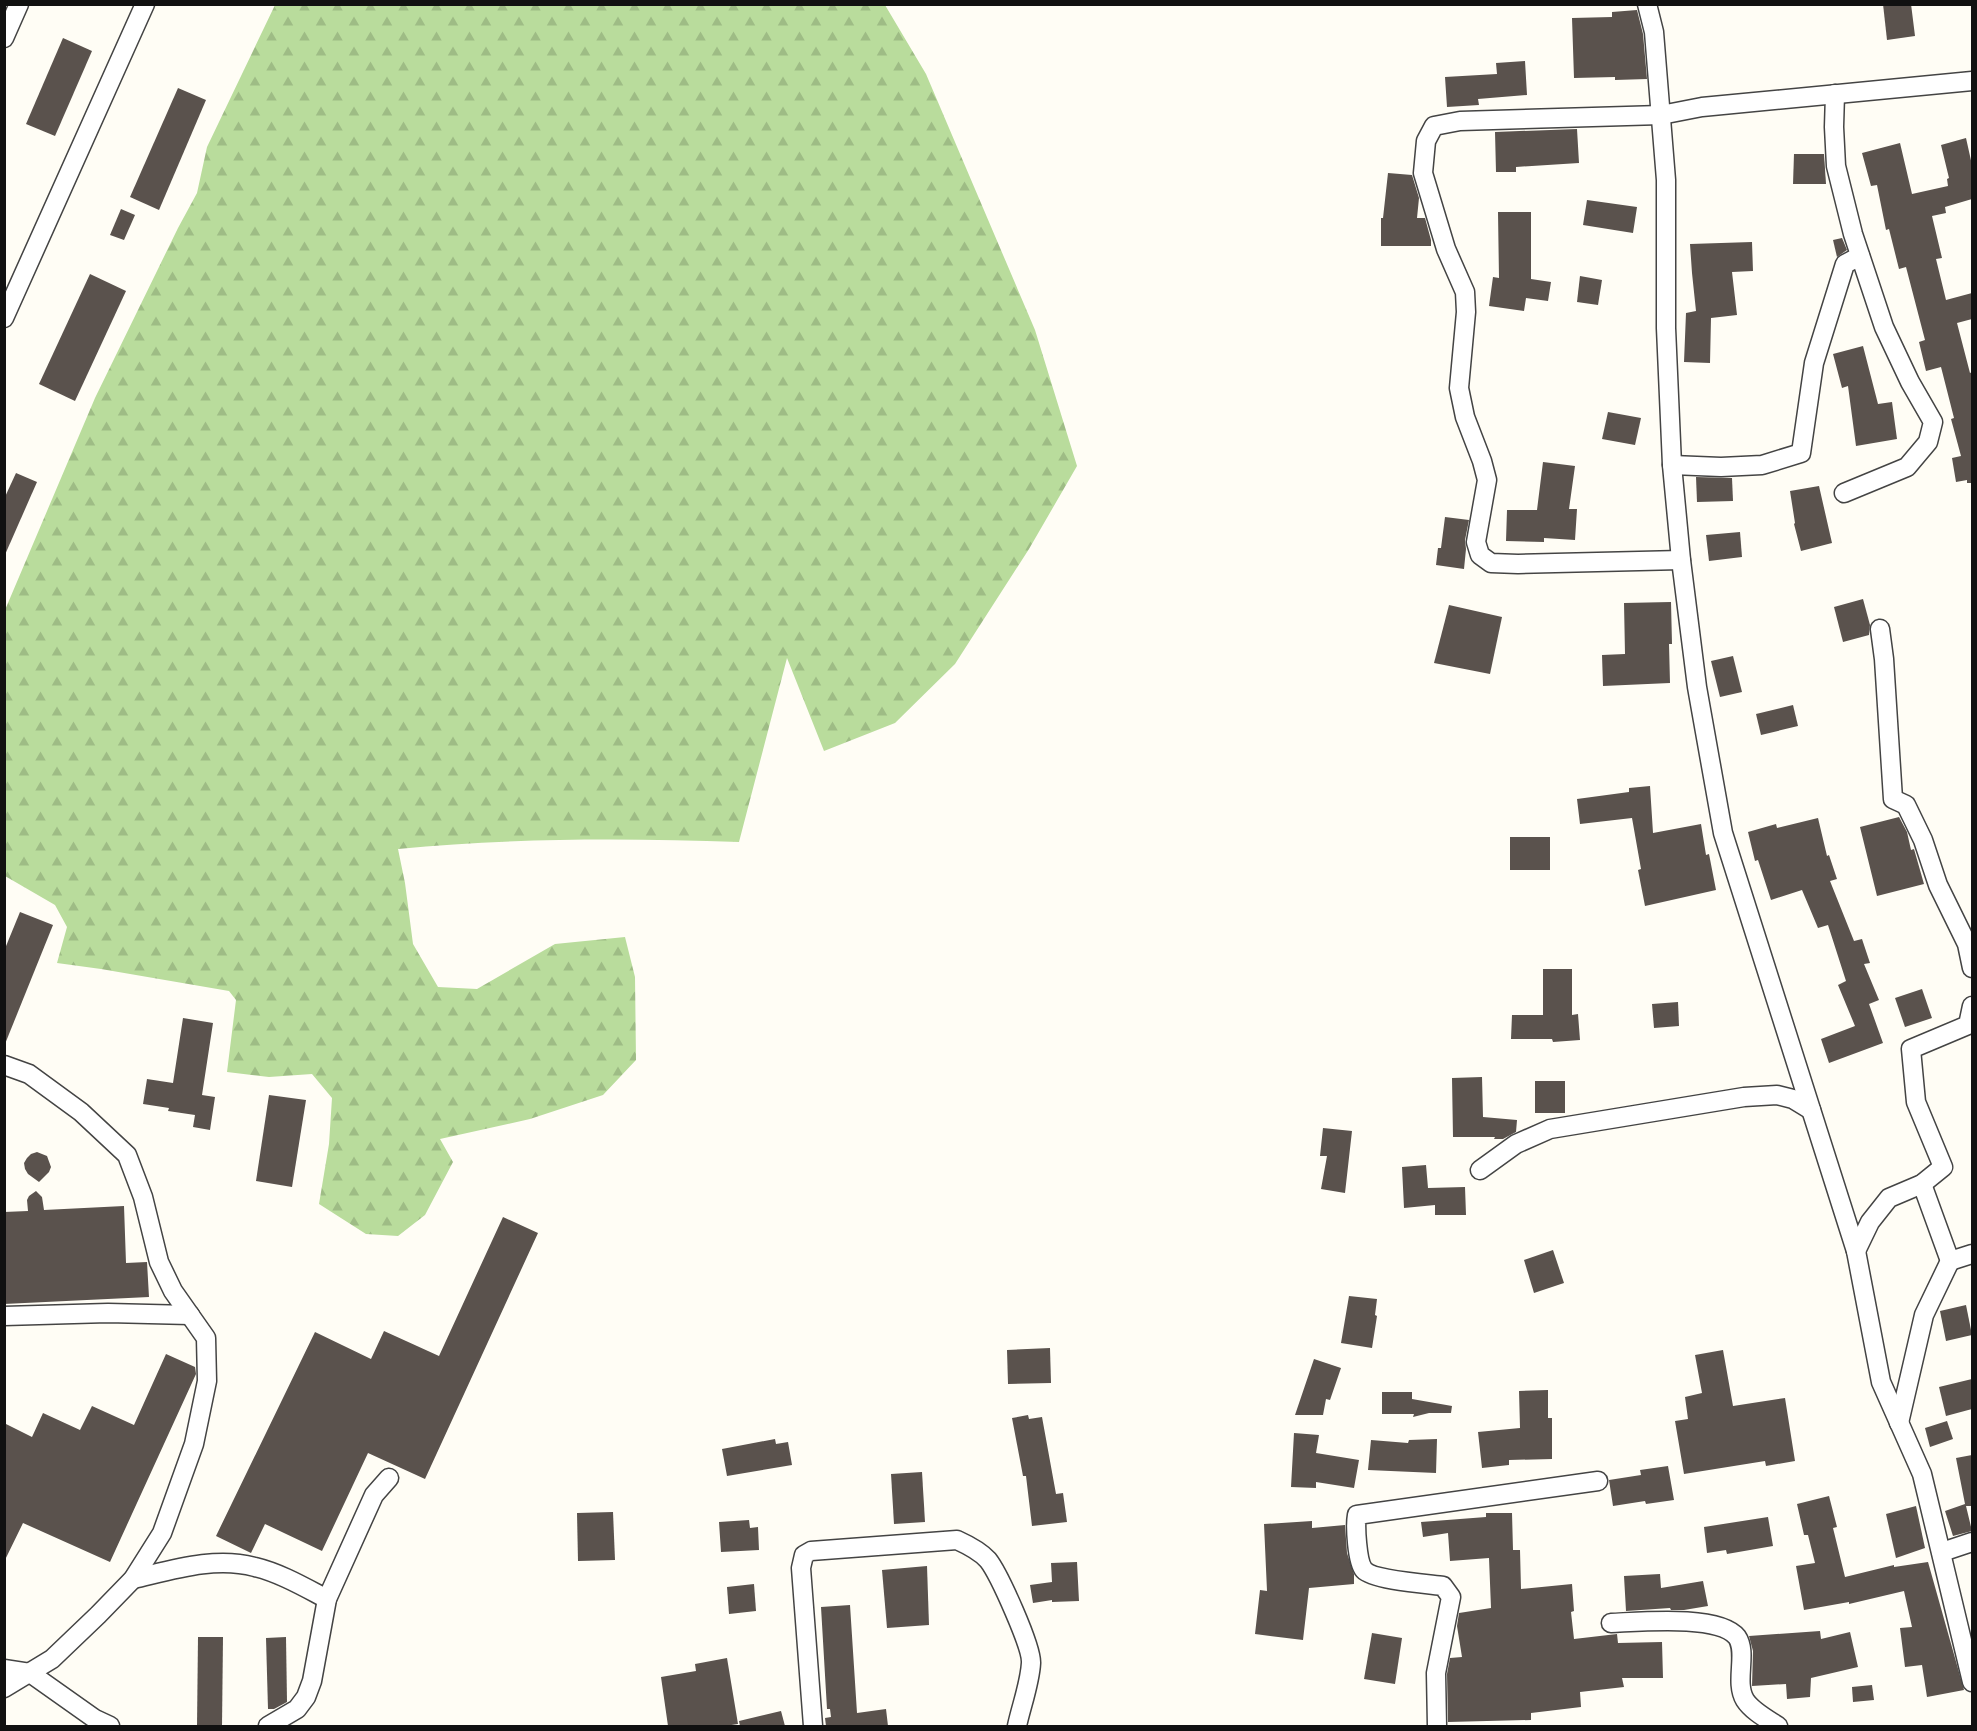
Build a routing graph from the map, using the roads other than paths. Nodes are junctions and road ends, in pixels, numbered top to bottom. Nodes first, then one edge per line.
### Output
1 (20, 4) edge
2 (145, 4) edge
3 (1647, 4) edge
4 (4, 38) edge
5 (1972, 81) edge
6 (1835, 94) junction
7 (1661, 115) junction
8 (1860, 256) junction
9 (4, 318) edge
10 (1672, 465) junction
11 (1844, 493) dead end
12 (1681, 560) junction
13 (1880, 629) dead end
14 (1972, 968) edge
15 (1972, 1006) edge
16 (4, 1065) edge
17 (4, 1071) edge
18 (29, 1074) junction
19 (1811, 1110) junction
20 (1480, 1170) dead end
21 (1922, 1184) junction
22 (1856, 1251) junction
23 (1972, 1254) edge
24 (1950, 1261) junction
25 (190, 1315) junction
26 (4, 1316) edge
27 (1899, 1423) junction
28 (389, 1478) dead end
29 (1598, 1481) dead end
30 (1972, 1542) edge
31 (1942, 1552) junction
32 (133, 1579) junction
33 (327, 1599) junction
34 (1611, 1623) dead end
35 (4, 1669) edge
36 (30, 1673) junction
37 (1972, 1682) edge
38 (4, 1688) edge
39 (110, 1726) edge
40 (268, 1726) edge
41 (813, 1726) edge
42 (1017, 1726) edge
43 (1437, 1726) edge
44 (1778, 1726) edge

1 - 4 street
2 - 9 street
3 - 7 street
5 - 6 street
6 - 7 street
6 - 8 street
7 - 10 street
7 - 12 street
8 - 10 street
8 - 11 street
10 - 12 street
12 - 19 street
13 - 14 street
15 - 21 street
16 - 18 street
17 - 18 street
18 - 25 street
19 - 20 street
19 - 22 street
21 - 22 street
21 - 24 street
22 - 27 street
23 - 24 street
24 - 27 street
25 - 26 street
25 - 32 street
27 - 31 street
28 - 33 street
29 - 43 street
30 - 31 street
31 - 37 street
32 - 33 street
32 - 36 street
33 - 40 street
34 - 44 street
35 - 36 street
36 - 38 street
36 - 39 street
41 - 42 street

